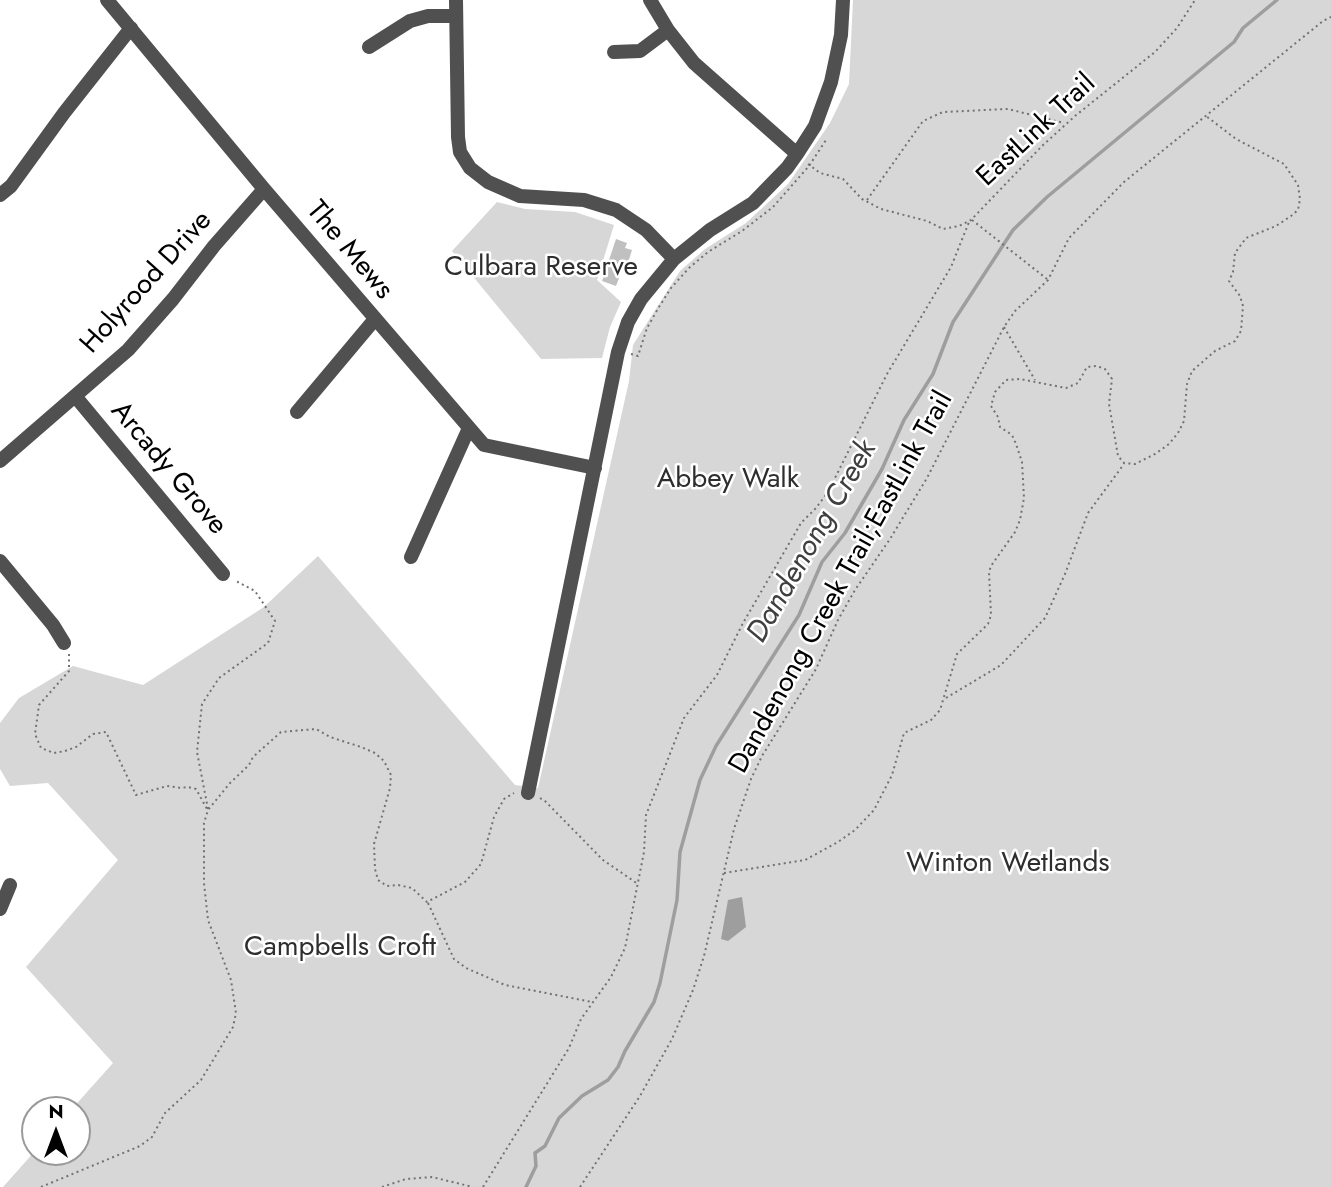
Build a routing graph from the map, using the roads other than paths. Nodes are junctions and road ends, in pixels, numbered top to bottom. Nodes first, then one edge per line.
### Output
1 (107, 0) edge
2 (456, 0) edge
3 (650, 0) edge
4 (843, 0) edge
5 (456, 16) junction
6 (131, 28) junction
7 (668, 30) junction
8 (369, 47) dead end
9 (614, 52) dead end
10 (797, 154) junction
11 (264, 189) junction
12 (0, 195) edge
13 (674, 259) junction
14 (375, 319) junction
15 (75, 396) junction
16 (298, 412) dead end
17 (469, 428) junction
18 (0, 461) edge
19 (595, 468) junction
20 (411, 558) dead end
21 (0, 561) edge
22 (223, 574) road end
23 (64, 643) road end
24 (527, 793) road end
25 (10, 885) dead end
26 (0, 909) edge

1 - 6 street, The Mews
2 - 5 street
3 - 7 street
4 - 10 street
5 - 8 street
5 - 13 street
6 - 11 street, The Mews
6 - 12 street
7 - 9 street
7 - 10 street
10 - 13 street
11 - 14 street, The Mews
11 - 15 street, Holyrood Drive
13 - 19 street
14 - 16 street
14 - 17 street, The Mews
15 - 18 street, Holyrood Drive
15 - 22 street, Arcady Grove
17 - 19 street, The Mews
17 - 20 street
19 - 24 street
21 - 23 street
25 - 26 street

